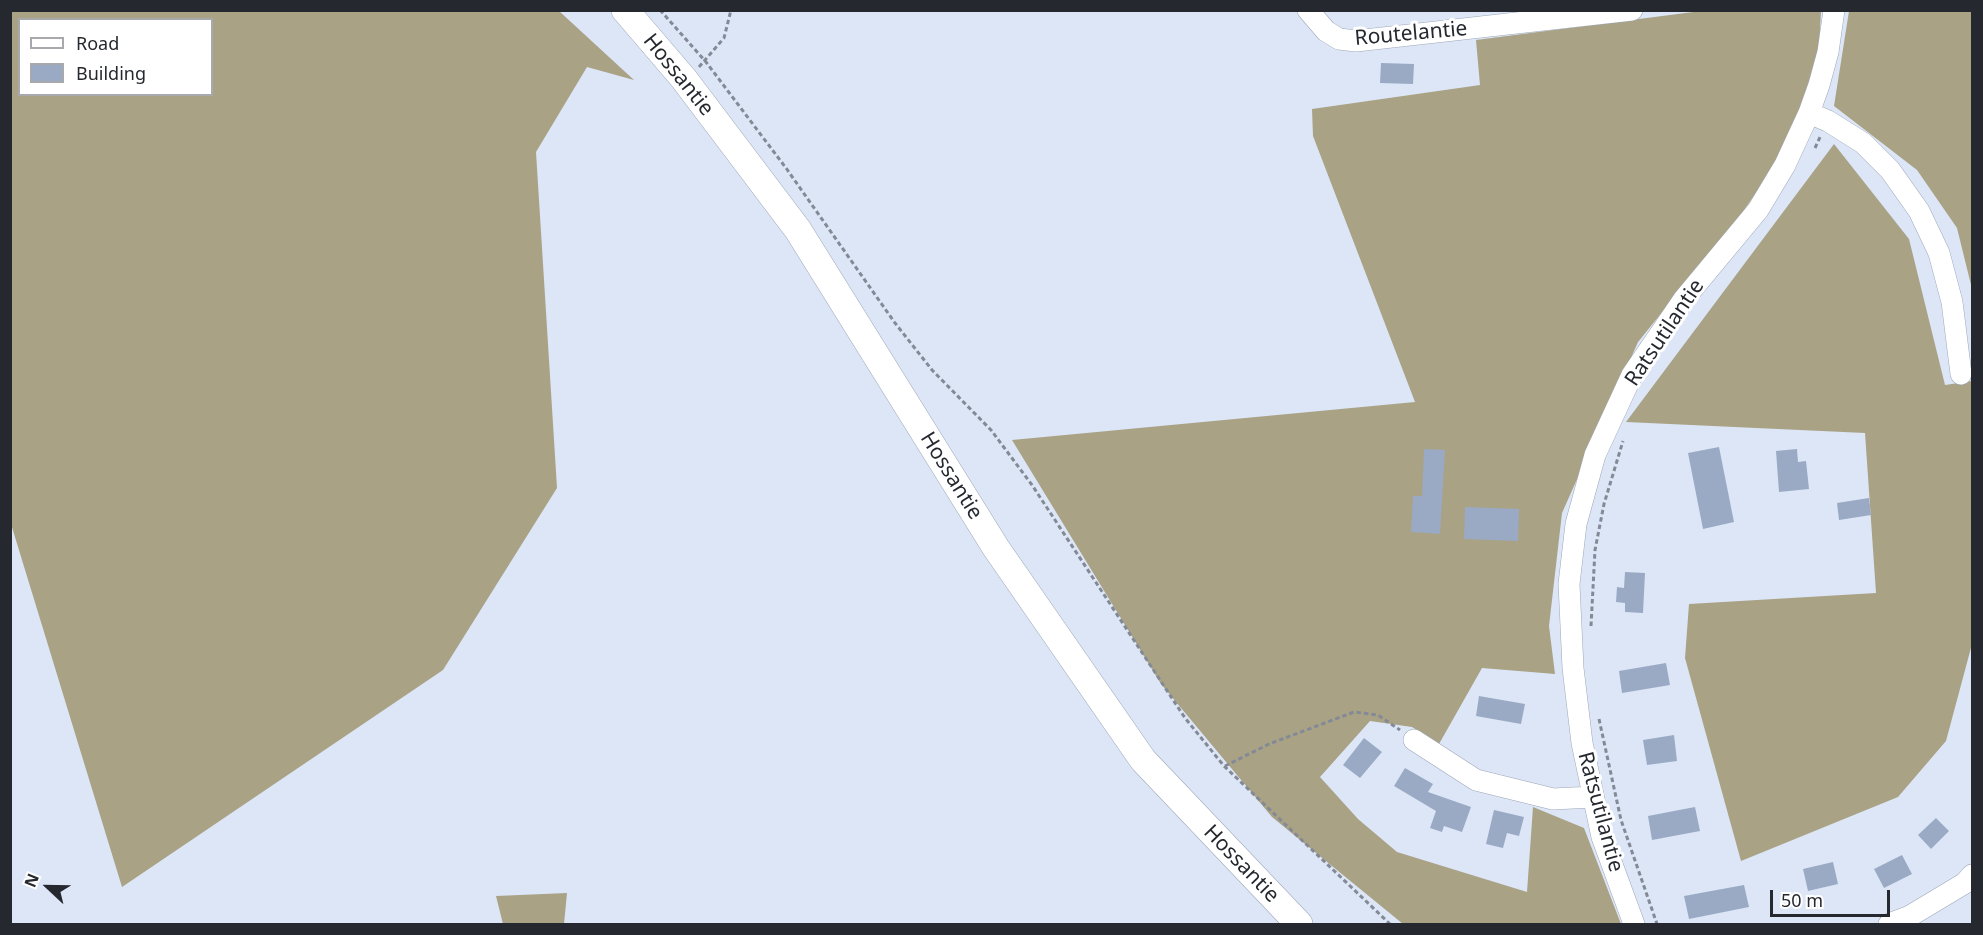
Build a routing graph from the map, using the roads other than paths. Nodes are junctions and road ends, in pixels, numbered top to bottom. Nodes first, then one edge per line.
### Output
1 (625, 10) edge
2 (1308, 10) edge
3 (1632, 10) edge
4 (1834, 10) edge
5 (1481, 19) edge
6 (1819, 117) junction
7 (1960, 374) dead end
8 (1414, 740) road end
9 (1593, 797) junction
10 (1970, 883) edge
11 (1299, 924) edge
12 (1634, 924) edge
13 (1889, 924) edge

1 - 11 main road, Hossantie
2 - 5 street, Routelantie
3 - 5 street, Routelantie
4 - 6 street, Ratsutilantie
6 - 7 street
6 - 9 street, Ratsutilantie
8 - 9 street
9 - 12 street, Ratsutilantie
10 - 13 street

